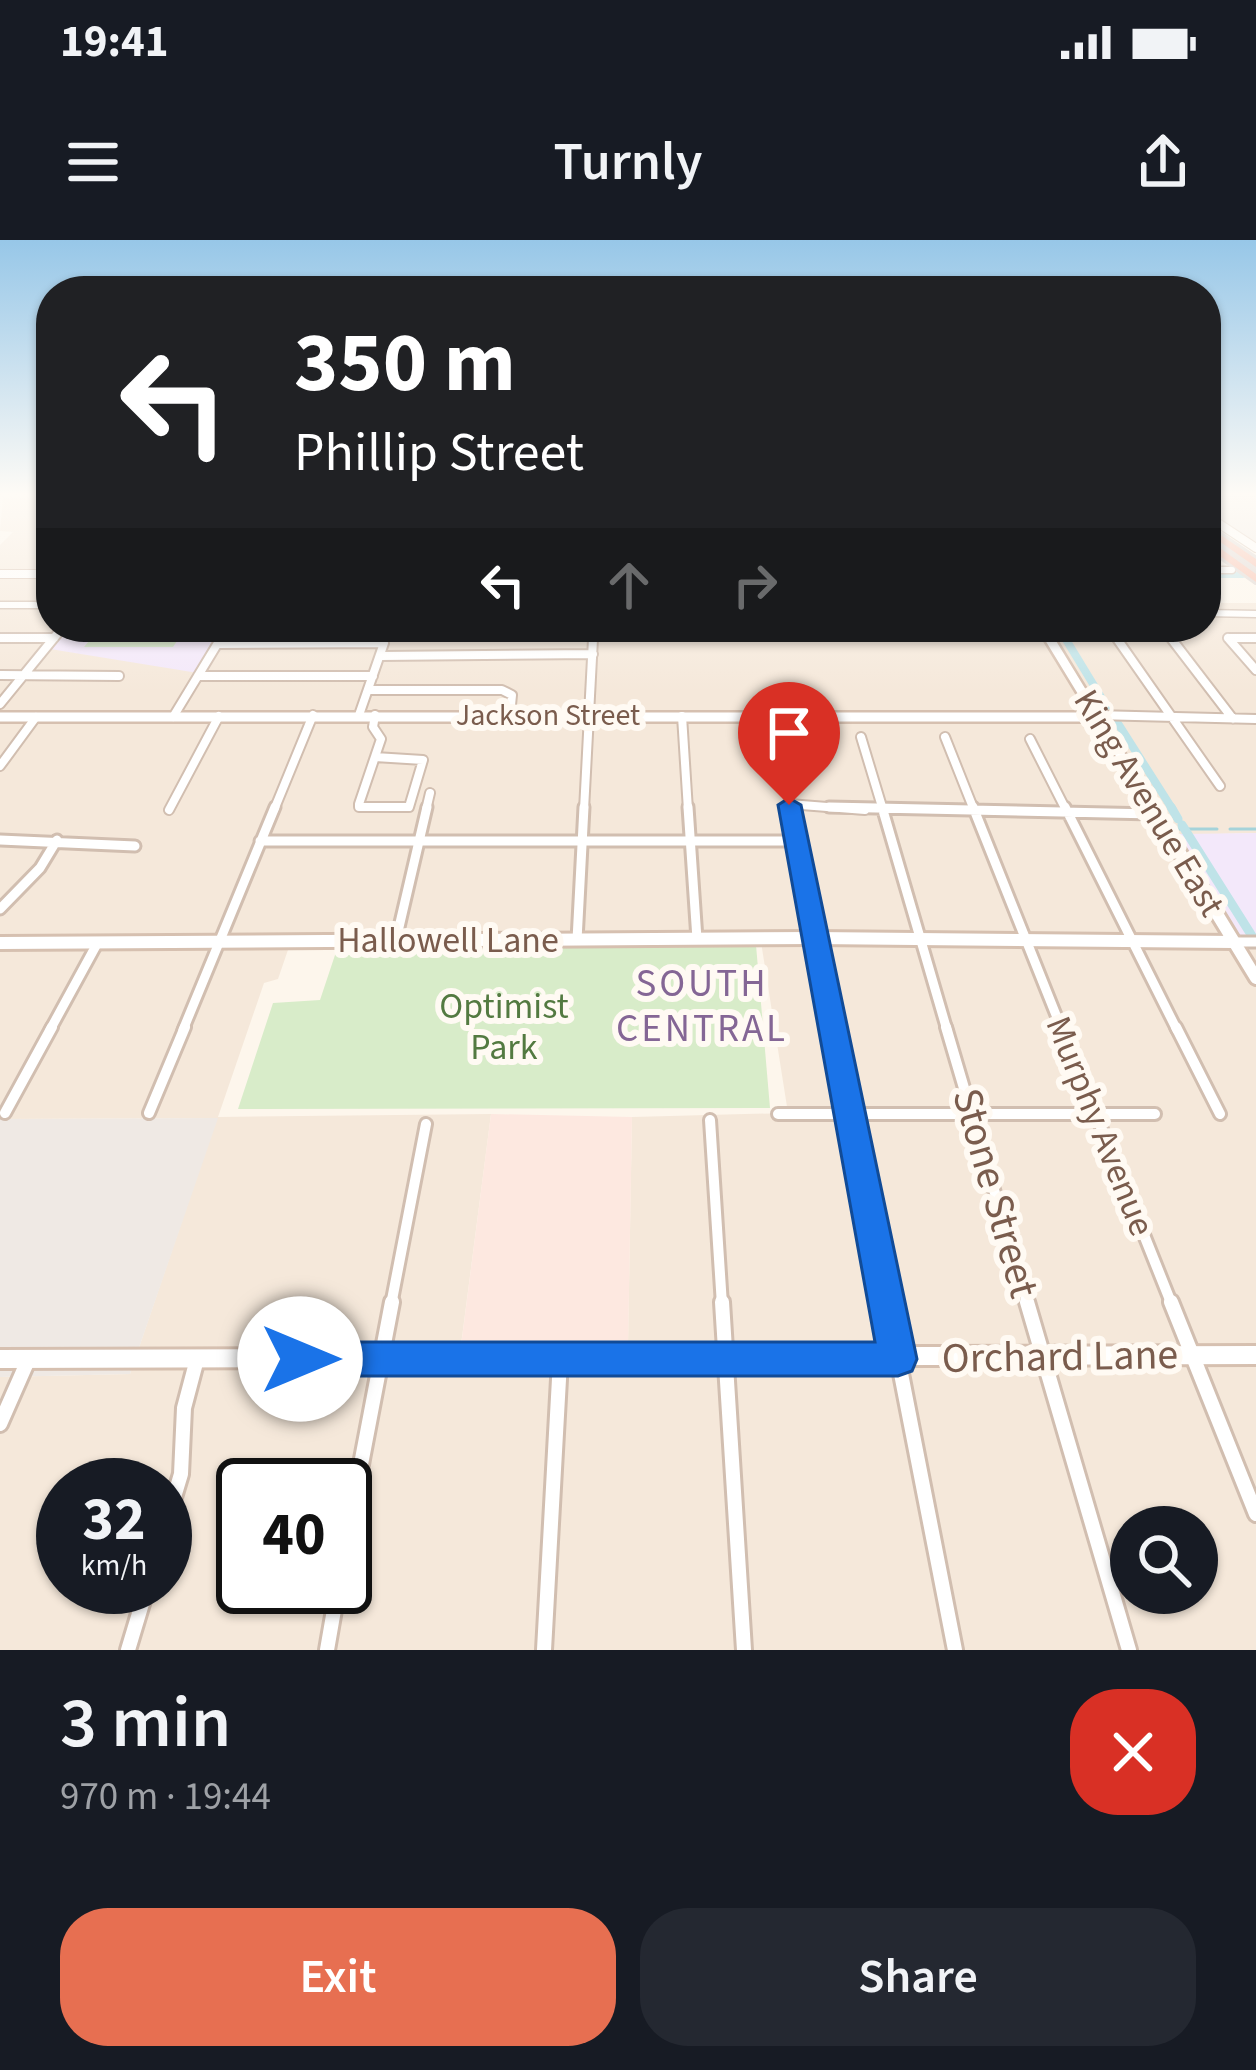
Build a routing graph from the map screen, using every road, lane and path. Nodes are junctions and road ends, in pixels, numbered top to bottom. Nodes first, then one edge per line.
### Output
1 (1232, 561) edge
2 (1221, 570) edge
3 (1232, 570) dead end
4 (0, 574) edge
5 (36, 574) edge
6 (1256, 579) edge
7 (36, 604) edge
8 (0, 605) edge
9 (1221, 614) edge
10 (1256, 614) edge
11 (0, 638) edge
12 (36, 638) edge
13 (1256, 638) edge
14 (52, 642) edge
15 (593, 642) edge
16 (1051, 642) edge
17 (1116, 642) edge
18 (1174, 642) edge
19 (218, 644) joint
20 (592, 654) junction
21 (380, 656) junction
22 (1256, 670) edge
23 (0, 675) edge
24 (24, 675) junction
25 (119, 676) dead end
26 (198, 676) junction
27 (373, 676) junction
28 (368, 690) junction
29 (0, 704) edge
30 (313, 715) junction
31 (359, 715) junction
32 (375, 715) junction
33 (510, 715) junction
34 (219, 716) junction
35 (589, 716) junction
36 (682, 716) junction
37 (1096, 716) junction
38 (0, 717) edge
39 (36, 717) junction
40 (173, 717) junction
41 (1175, 719) junction
42 (1233, 719) junction
43 (1256, 719) edge
44 (861, 737) dead end
45 (945, 737) dead end
46 (777, 738) dead end
47 (1030, 739) dead end
48 (375, 757) junction
49 (0, 766) edge
50 (1220, 786) dead end
51 (430, 793) dead end
52 (789, 805) junction
53 (169, 810) dead end
54 (884, 812) junction
55 (974, 812) junction
56 (1067, 813) junction
57 (1154, 814) junction
58 (57, 839) junction
59 (0, 840) edge
60 (583, 840) junction
61 (260, 841) junction
62 (420, 841) junction
63 (688, 841) junction
64 (797, 842) junction
65 (135, 846) dead end
66 (0, 890) edge
67 (18, 890) junction
68 (0, 909) edge
69 (815, 938) junction
70 (697, 939) junction
71 (1024, 939) junction
72 (395, 940) junction
73 (577, 940) junction
74 (920, 940) junction
75 (1131, 940) junction
76 (98, 942) junction
77 (218, 942) junction
78 (1234, 942) junction
79 (1256, 942) edge
80 (0, 943) edge
81 (1256, 978) edge
82 (5, 1113) dead end
83 (149, 1113) dead end
84 (778, 1114) dead end
85 (973, 1114) junction
86 (1155, 1114) dead end
87 (1220, 1114) dead end
88 (851, 1115) junction
89 (1097, 1115) junction
90 (710, 1120) dead end
91 (426, 1124) dead end
92 (1256, 1355) edge
93 (1192, 1356) junction
94 (1043, 1357) junction
95 (29, 1358) junction
96 (0, 1359) edge
97 (197, 1359) junction
98 (379, 1359) junction
99 (898, 1359) junction
100 (727, 1360) junction
101 (560, 1361) junction
102 (0, 1424) edge
103 (182, 1458) edge
104 (361, 1458) edge
105 (1256, 1514) edge
106 (139, 1614) edge
107 (333, 1614) edge
108 (128, 1650) edge
109 (327, 1650) edge
110 (544, 1650) edge
111 (744, 1650) edge
112 (955, 1650) edge
113 (1129, 1650) edge

1 - 6 highway
2 - 3 street
4 - 5 street
7 - 8 street
9 - 10 street
11 - 12 street
13 - 22 street
14 - 24 street
15 - 20 street
16 - 37 street, King Avenue East
17 - 41 street
18 - 42 street
19 - 21 street
19 - 26 street
20 - 21 street
20 - 35 street
21 - 27 street
23 - 24 street
24 - 25 street
24 - 29 street
26 - 27 street
26 - 40 street
27 - 28 street
28 - 31 street
28 - 33 street
30 - 31 street, Jackson Street
30 - 34 street, Jackson Street
30 - 61 street
31 - 32 street, Jackson Street
32 - 33 street, Jackson Street
32 - 48 street
33 - 35 street, Jackson Street
34 - 40 street, Jackson Street
34 - 53 street
35 - 36 street, Jackson Street
35 - 60 street
36 - 37 street, Jackson Street
36 - 63 street
37 - 41 street, Jackson Street
37 - 57 street, King Avenue East
38 - 39 street, Jackson Street
39 - 40 street, Jackson Street
39 - 49 street
41 - 42 street, Jackson Street
41 - 50 street
42 - 43 street, Jackson Street
44 - 54 street, Stone Street
45 - 55 street, Murphy Avenue
46 - 52 street
47 - 56 street
48 - 48 street
51 - 62 street
52 - 54 street
52 - 64 street
54 - 55 street
54 - 74 street, Stone Street
55 - 56 street
55 - 71 street, Murphy Avenue
56 - 57 street
56 - 75 street
57 - 78 street, King Avenue East
58 - 59 street
58 - 65 street
58 - 67 street
60 - 62 street
60 - 63 street
60 - 73 street
61 - 62 street
61 - 77 street
62 - 72 street
63 - 64 street
63 - 70 street
64 - 69 street
66 - 67 street
67 - 68 street
69 - 70 street, Hallowell Lane
69 - 74 street, Hallowell Lane
69 - 88 street
70 - 73 street, Hallowell Lane
71 - 74 street, Hallowell Lane
71 - 75 street, Hallowell Lane
71 - 89 street, Murphy Avenue
72 - 73 street, Hallowell Lane
72 - 77 street, Hallowell Lane
74 - 85 street, Stone Street
75 - 78 street, Hallowell Lane
75 - 87 street
76 - 77 street, Hallowell Lane
76 - 80 street, Hallowell Lane
76 - 82 street
77 - 83 street
78 - 79 street, Hallowell Lane
78 - 81 street, King Avenue East
84 - 88 street
85 - 88 street
85 - 89 street
85 - 94 street, Stone Street
86 - 89 street
88 - 99 street
89 - 93 street, Murphy Avenue
90 - 100 street
91 - 98 street
92 - 93 street, Orchard Lane
93 - 94 street, Orchard Lane
93 - 105 street, Murphy Avenue
94 - 99 street, Orchard Lane
94 - 113 street, Stone Street
95 - 96 street, Orchard Lane
95 - 97 street, Orchard Lane
95 - 102 street
97 - 98 street, Orchard Lane
97 - 103 street
98 - 101 street, Orchard Lane
98 - 104 street
99 - 100 street, Orchard Lane
99 - 112 street
100 - 101 street, Orchard Lane
100 - 111 street
101 - 110 street
106 - 108 street
107 - 109 street

